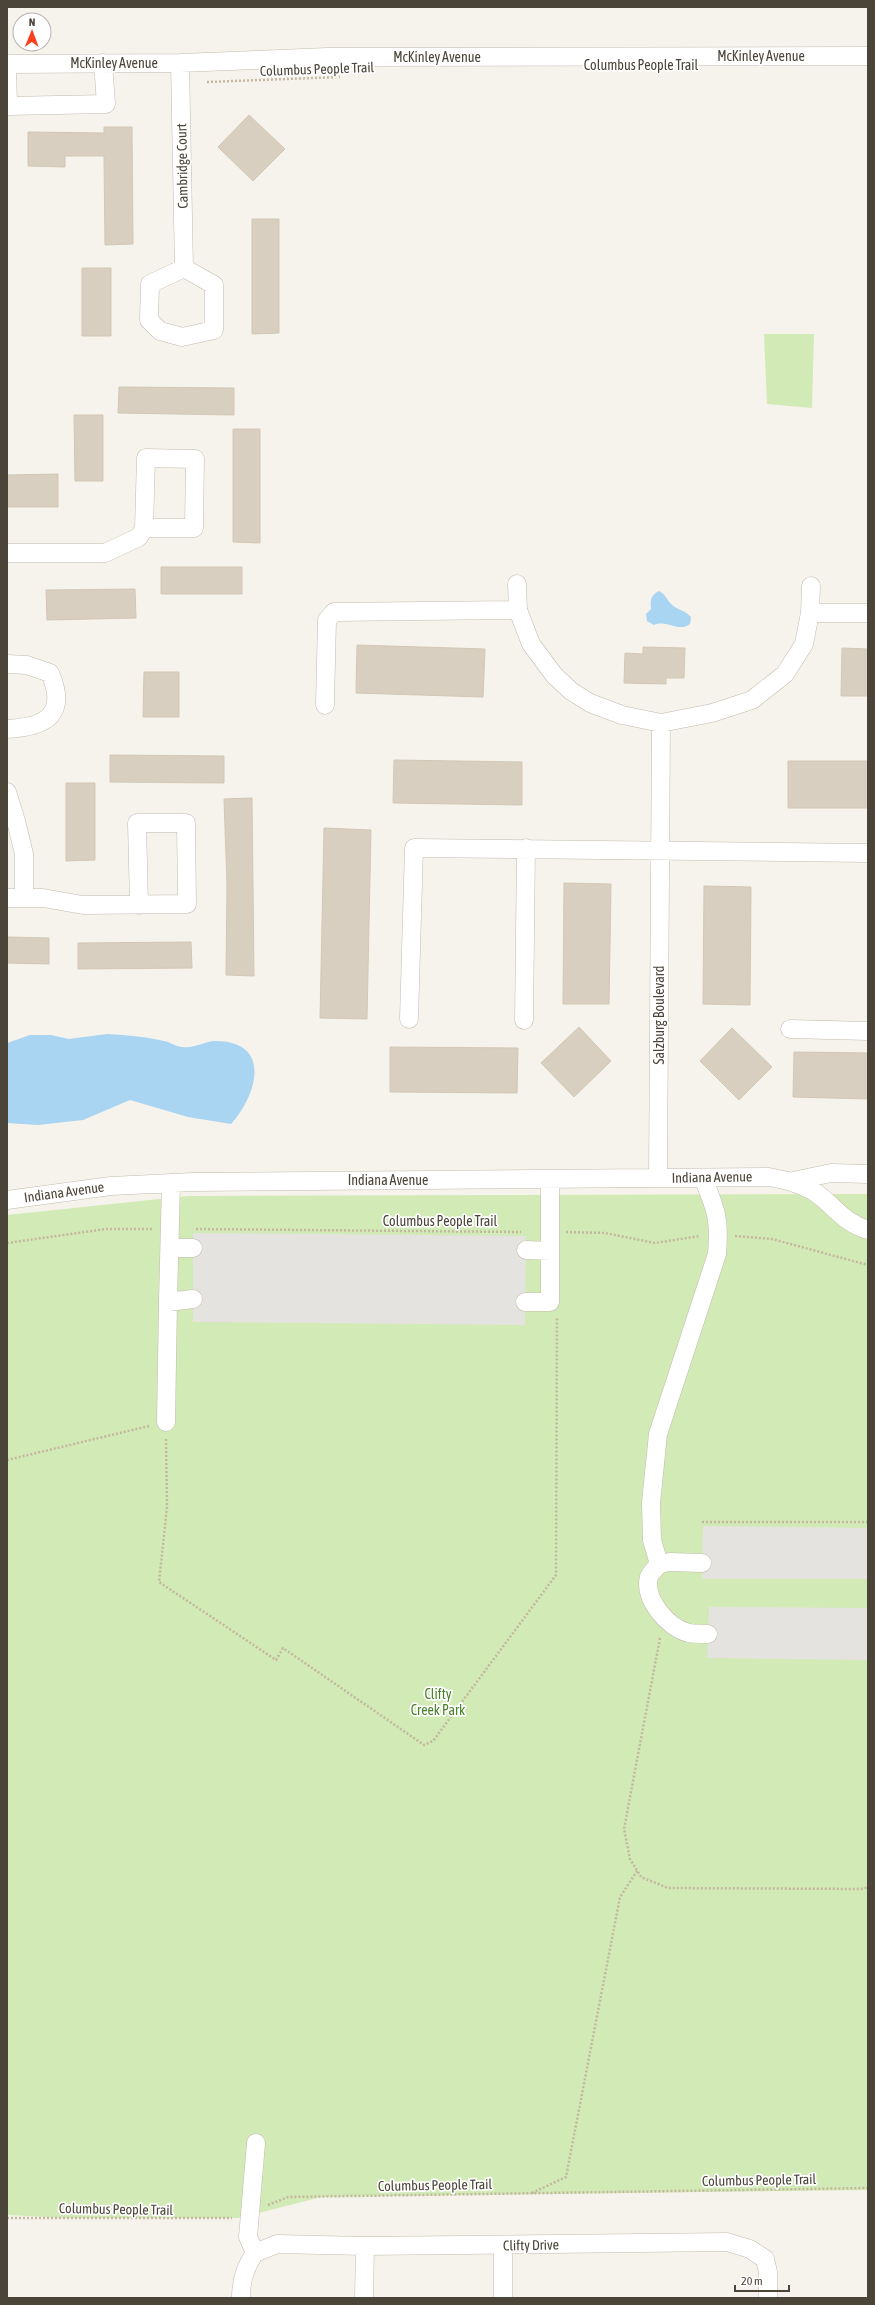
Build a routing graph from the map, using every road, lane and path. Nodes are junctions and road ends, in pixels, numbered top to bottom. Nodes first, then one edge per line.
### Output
1 (868, 56) edge
2 (103, 63) junction
3 (180, 63) junction
4 (7, 64) edge
5 (346, 76) dead end
6 (180, 82) junction
7 (184, 268) dead end
8 (144, 528) junction
9 (7, 553) edge
10 (517, 584) dead end
11 (811, 586) dead end
12 (518, 610) junction
13 (810, 612) junction
14 (868, 613) edge
15 (7, 664) edge
16 (325, 705) dead end
17 (661, 724) junction
18 (7, 729) edge
19 (7, 792) edge
20 (526, 848) junction
21 (660, 851) junction
22 (868, 853) edge
23 (16, 898) edge
24 (139, 905) junction
25 (409, 1019) dead end
26 (524, 1020) dead end
27 (790, 1029) dead end
28 (868, 1031) edge
29 (868, 1174) edge
30 (658, 1178) junction
31 (703, 1178) junction
32 (550, 1179) junction
33 (793, 1182) junction
34 (171, 1183) junction
35 (7, 1200) edge
36 (171, 1229) junction
37 (868, 1230) edge
38 (550, 1232) junction
39 (719, 1234) junction
40 (7, 1243) edge
41 (171, 1248) junction
42 (193, 1248) dead end
43 (526, 1250) dead end
44 (550, 1250) junction
45 (868, 1265) edge
46 (193, 1299) dead end
47 (168, 1302) junction
48 (525, 1302) dead end
49 (550, 1302) junction
50 (166, 1422) junction
51 (7, 1460) edge
52 (702, 1522) dead end
53 (868, 1522) edge
54 (659, 1564) junction
55 (702, 1564) dead end
56 (664, 1618) junction
57 (708, 1634) dead end
58 (637, 1871) junction
59 (868, 1887) edge
60 (256, 2143) dead end
61 (868, 2188) edge
62 (529, 2194) junction
63 (250, 2213) junction
64 (7, 2218) edge
65 (365, 2246) junction
66 (503, 2246) junction
67 (255, 2253) junction
68 (241, 2298) edge
69 (364, 2298) edge
70 (503, 2298) edge
71 (768, 2298) edge

1 - 3 street, McKinley Avenue
2 - 3 street, McKinley Avenue
2 - 4 street, McKinley Avenue
2 - 4 street
3 - 6 street, Cambridge Court
5 - 6 path, Columbus People Trail
6 - 7 street, Cambridge Court
8 - 8 street
8 - 9 street
10 - 12 street
11 - 13 street
12 - 16 street
12 - 17 street
13 - 14 street
13 - 17 street
15 - 18 street
17 - 21 street, Salzburg Boulevard
19 - 23 street
20 - 21 street
20 - 25 street
20 - 26 street
21 - 22 street
21 - 30 street, Salzburg Boulevard
23 - 24 street
24 - 24 street
27 - 28 street
29 - 33 street
30 - 31 street, Indiana Avenue
30 - 32 street, Indiana Avenue
31 - 33 street, Indiana Avenue
31 - 39 street
32 - 34 street, Indiana Avenue
32 - 38 street
33 - 37 street, Indiana Avenue
34 - 35 street, Indiana Avenue
34 - 36 street
36 - 38 path, Columbus People Trail
36 - 40 path, Columbus People Trail
36 - 41 street
38 - 39 path, Columbus People Trail
38 - 44 street
39 - 45 path, Columbus People Trail
39 - 54 street
41 - 42 street
41 - 47 street
43 - 44 street
44 - 49 street
46 - 47 street
47 - 50 street
48 - 49 street
49 - 50 path
50 - 51 path
52 - 53 path
54 - 55 street
54 - 56 street
56 - 57 street
56 - 58 path
58 - 59 path
58 - 62 path
60 - 63 street
61 - 62 path, Columbus People Trail
62 - 63 path, Columbus People Trail
63 - 64 path, Columbus People Trail
63 - 67 street
65 - 66 street, Clifty Drive
65 - 67 street, Clifty Drive
65 - 69 street
66 - 70 street
66 - 71 street, Clifty Drive
67 - 68 street

